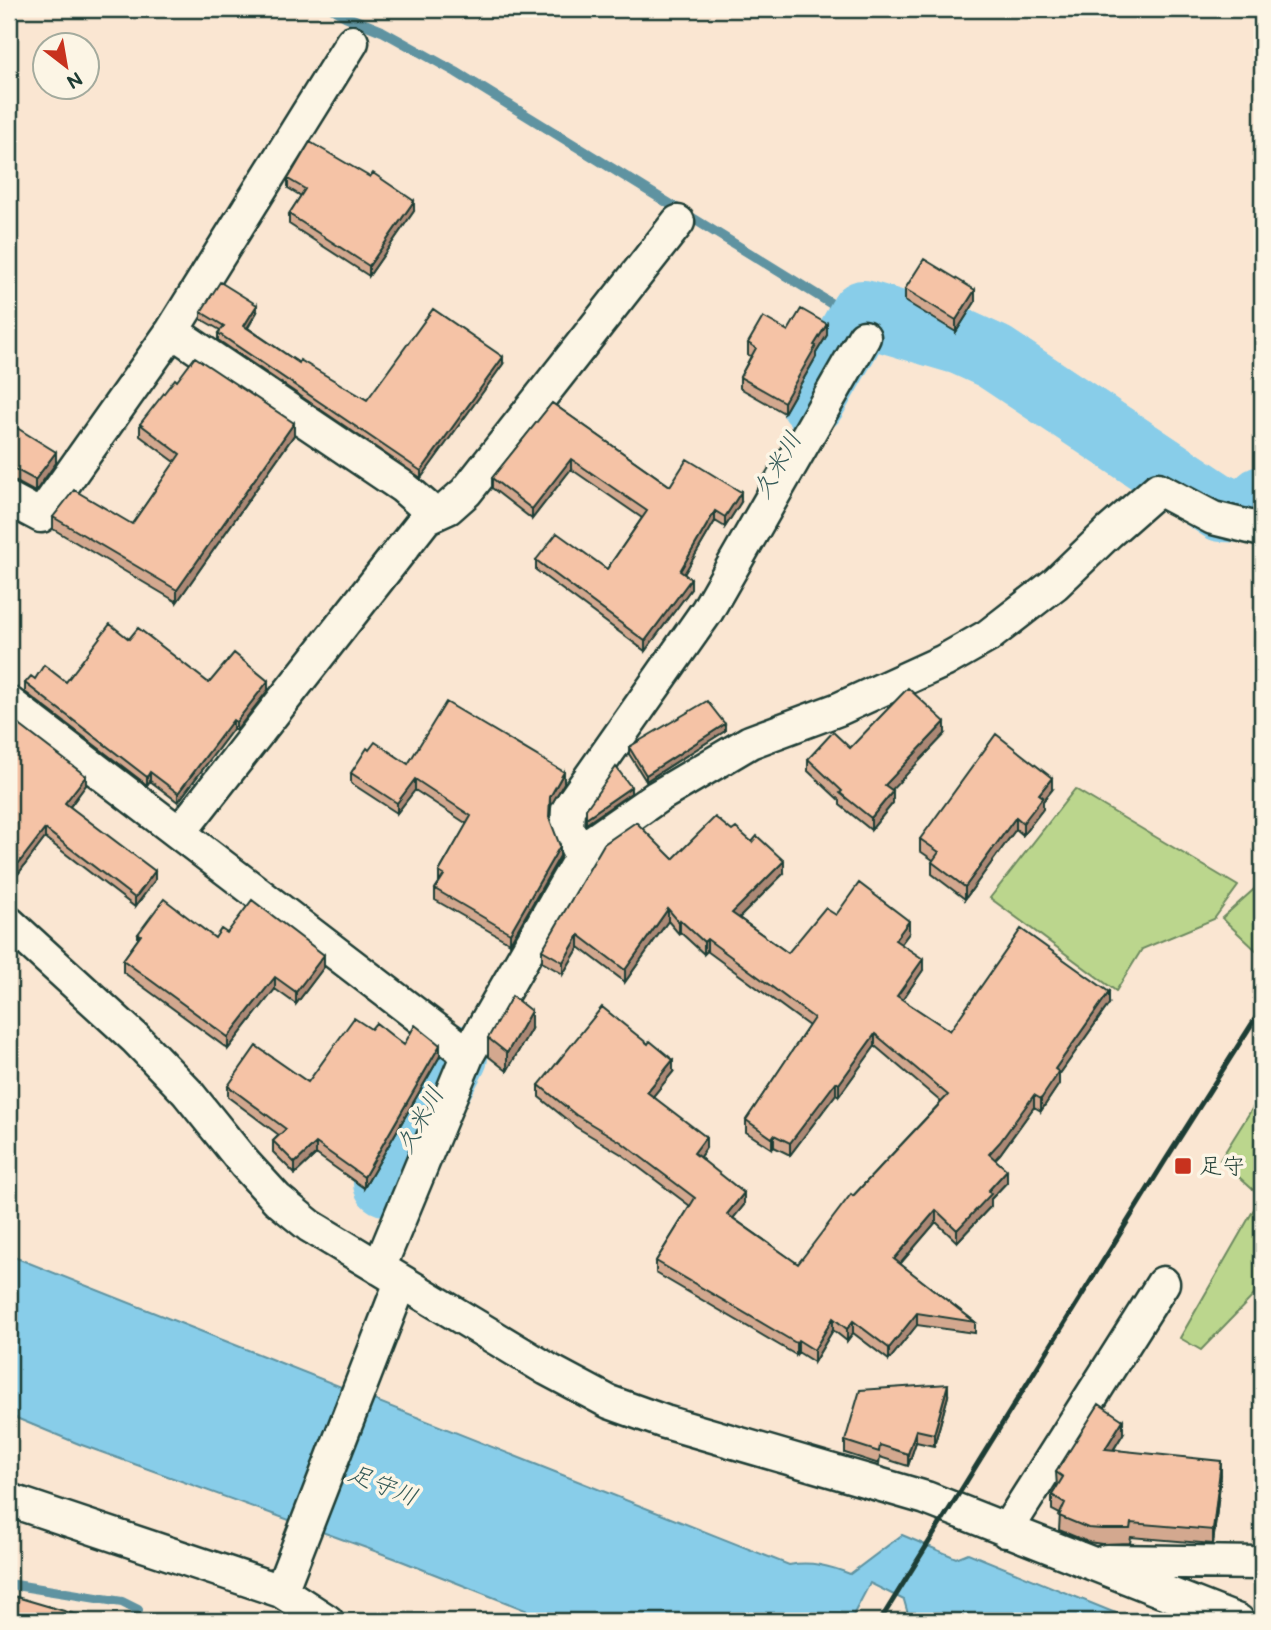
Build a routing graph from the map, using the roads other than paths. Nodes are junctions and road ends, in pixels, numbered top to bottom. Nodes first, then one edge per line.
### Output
1 (352, 42) dead end
2 (678, 222) dead end
3 (173, 331) junction
4 (864, 337) dead end
5 (9, 499) edge
6 (434, 514) junction
7 (1262, 530) edge
8 (9, 703) edge
9 (180, 832) junction
10 (581, 857) junction
11 (9, 923) edge
12 (468, 1054) junction
13 (390, 1275) junction
14 (1163, 1283) dead end
15 (9, 1500) edge
16 (1006, 1531) junction
17 (1087, 1561) junction
18 (1262, 1563) edge
19 (284, 1584) junction
20 (327, 1621) edge
21 (1238, 1621) edge

1 - 3 street
2 - 6 street
3 - 5 street
3 - 6 street
4 - 10 street
6 - 9 street
7 - 10 street
8 - 9 street
9 - 12 street
10 - 12 street
11 - 13 street
12 - 13 street
13 - 16 street
13 - 19 street
14 - 16 street
15 - 19 street
16 - 17 street
17 - 18 street
17 - 21 street
19 - 20 street

